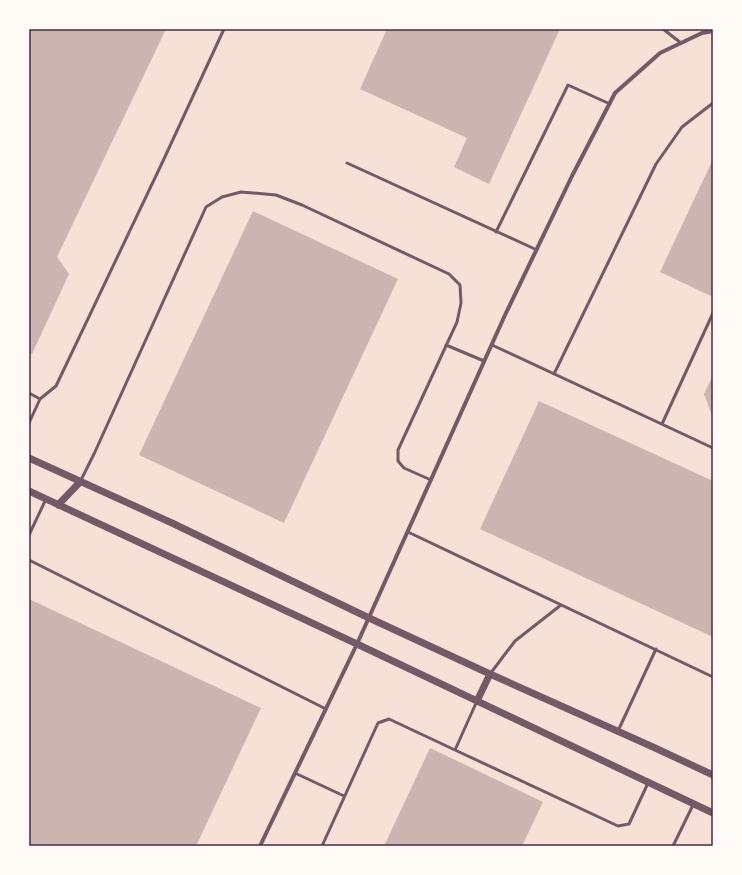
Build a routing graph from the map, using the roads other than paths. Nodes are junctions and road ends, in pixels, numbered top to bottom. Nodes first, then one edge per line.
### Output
1 (224, 29) edge
2 (663, 29) edge
3 (713, 31) edge
4 (681, 43) junction
5 (713, 103) edge
6 (610, 104) junction
7 (347, 164) dead end
8 (496, 232) junction
9 (536, 250) junction
10 (713, 313) edge
11 (446, 345) junction
12 (492, 345) junction
13 (484, 361) junction
14 (554, 374) junction
15 (29, 393) edge
16 (40, 399) junction
17 (29, 423) edge
18 (662, 424) junction
19 (713, 448) edge
20 (29, 458) edge
21 (431, 480) junction
22 (80, 482) junction
23 (29, 491) edge
24 (46, 500) junction
25 (58, 505) junction
26 (408, 532) junction
27 (29, 535) edge
28 (29, 560) edge
29 (561, 605) junction
30 (369, 618) junction
31 (357, 644) junction
32 (656, 650) junction
33 (490, 674) junction
34 (713, 677) edge
35 (477, 701) junction
36 (326, 709) junction
37 (618, 731) junction
38 (455, 750) junction
39 (295, 773) junction
40 (713, 776) edge
41 (649, 782) junction
42 (344, 796) junction
43 (694, 803) junction
44 (713, 812) edge
45 (260, 846) edge
46 (322, 846) edge
47 (673, 846) edge

1 - 16 lane
2 - 4 lane
3 - 4 street
4 - 6 street
5 - 14 lane
6 - 8 lane
6 - 9 street
7 - 8 lane
8 - 9 lane
9 - 12 street
10 - 18 lane
11 - 13 lane
11 - 21 lane
11 - 22 lane
12 - 13 street
12 - 14 lane
13 - 21 street
14 - 18 lane
15 - 16 lane
16 - 17 lane
18 - 19 lane
20 - 22 street
21 - 26 street
22 - 25 street
22 - 30 street
23 - 24 street
24 - 25 street
24 - 27 lane
25 - 31 street
26 - 29 lane
26 - 30 street
28 - 36 lane
29 - 32 lane
29 - 33 lane
30 - 31 street
30 - 33 street
31 - 35 street
31 - 36 street
32 - 34 lane
32 - 37 lane
33 - 35 street
33 - 37 street
35 - 38 lane
35 - 41 street
36 - 39 street
37 - 40 street
38 - 41 lane
38 - 42 lane
39 - 42 lane
39 - 45 street
41 - 43 street
42 - 46 lane
43 - 44 street
43 - 47 lane

